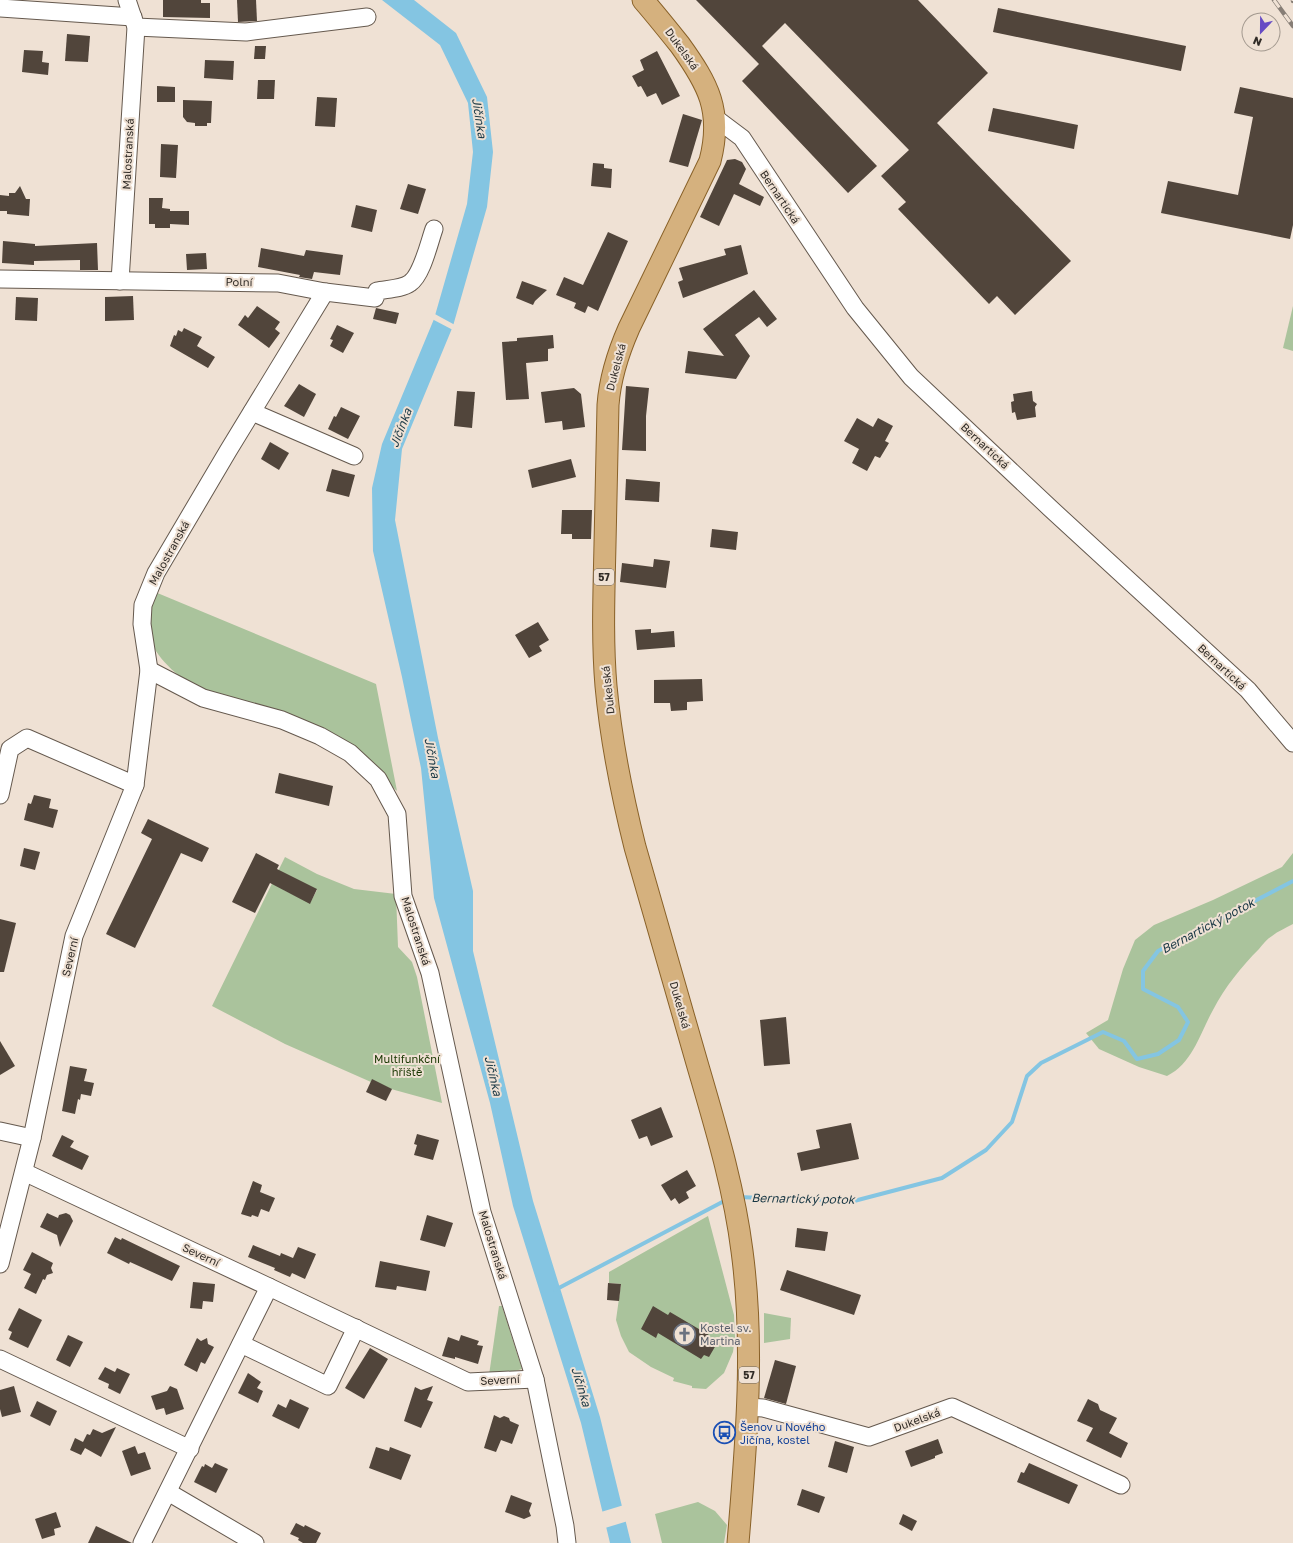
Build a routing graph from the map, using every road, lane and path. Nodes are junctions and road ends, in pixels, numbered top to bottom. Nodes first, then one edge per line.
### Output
1 (127, 0) edge
2 (643, 0) edge
3 (0, 8) edge
4 (367, 17) dead end
5 (134, 22) junction
6 (714, 117) junction
7 (434, 229) dead end
8 (0, 279) edge
9 (120, 281) junction
10 (324, 292) junction
11 (252, 412) junction
12 (354, 456) dead end
13 (149, 670) junction
14 (1293, 744) edge
15 (135, 785) junction
16 (0, 795) edge
17 (0, 1131) edge
18 (32, 1138) junction
19 (24, 1172) junction
20 (0, 1264) edge
21 (269, 1287) junction
22 (356, 1328) junction
23 (241, 1344) junction
24 (0, 1359) edge
25 (535, 1378) junction
26 (748, 1408) junction
27 (190, 1449) junction
28 (1120, 1485) dead end
29 (168, 1492) junction
30 (142, 1543) edge
31 (255, 1543) edge
32 (567, 1543) edge
33 (738, 1543) edge

1 - 5 street, Malostranská
2 - 6 main road, Dukelská / 57
3 - 5 street
4 - 5 street
5 - 9 street, Malostranská
6 - 14 street, Bernartická
6 - 26 main road, Dukelská / 57
7 - 10 street, Polní
8 - 9 street, Polní
9 - 10 street, Polní
10 - 11 street, Malostranská
11 - 12 street
11 - 13 street, Malostranská
13 - 15 street, Severní
13 - 25 street, Malostranská
15 - 16 street
15 - 18 street, Severní
17 - 18 street
18 - 19 street, Severní
19 - 20 street, Severní
19 - 21 street, Severní
21 - 22 street, Severní
21 - 23 street
22 - 23 street
22 - 25 street, Severní
23 - 27 street
24 - 27 street
25 - 32 street, Malostranská
26 - 28 street, Dukelská
26 - 33 main road, Dukelská / 57
27 - 29 street
29 - 30 street
29 - 31 street

